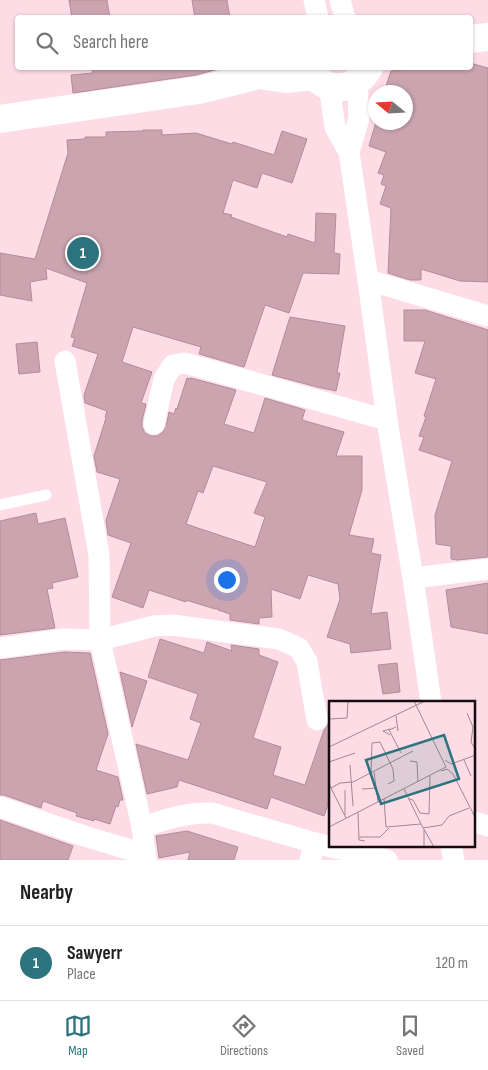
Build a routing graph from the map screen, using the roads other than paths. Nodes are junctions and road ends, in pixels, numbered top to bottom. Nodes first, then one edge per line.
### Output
1 (314, 0) edge
2 (340, 0) edge
3 (317, 15) edge
4 (345, 15) edge
5 (488, 37) edge
6 (473, 39) edge
7 (264, 71) edge
8 (366, 71) edge
9 (317, 76) edge
10 (0, 119) edge
11 (349, 152) junction
12 (368, 280) junction
13 (488, 316) edge
14 (65, 362) dead end
15 (386, 420) junction
16 (154, 424) dead end
17 (46, 495) dead end
18 (0, 505) edge
19 (488, 569) edge
20 (413, 578) junction
21 (100, 640) junction
22 (0, 648) edge
23 (431, 701) edge
24 (317, 720) dead end
25 (0, 807) edge
26 (142, 828) junction
27 (312, 851) edge
28 (146, 857) edge
29 (387, 860) edge

1 - 3 street
2 - 4 street
5 - 6 street
7 - 9 street
7 - 10 street
8 - 9 street
8 - 11 street
9 - 11 street
11 - 12 street
12 - 13 street
12 - 15 street
14 - 21 street
15 - 16 street
15 - 20 street
17 - 18 lane
19 - 20 street
20 - 23 street
21 - 22 street
21 - 24 street
21 - 26 street
25 - 28 street
26 - 27 street
26 - 28 street
27 - 29 street

